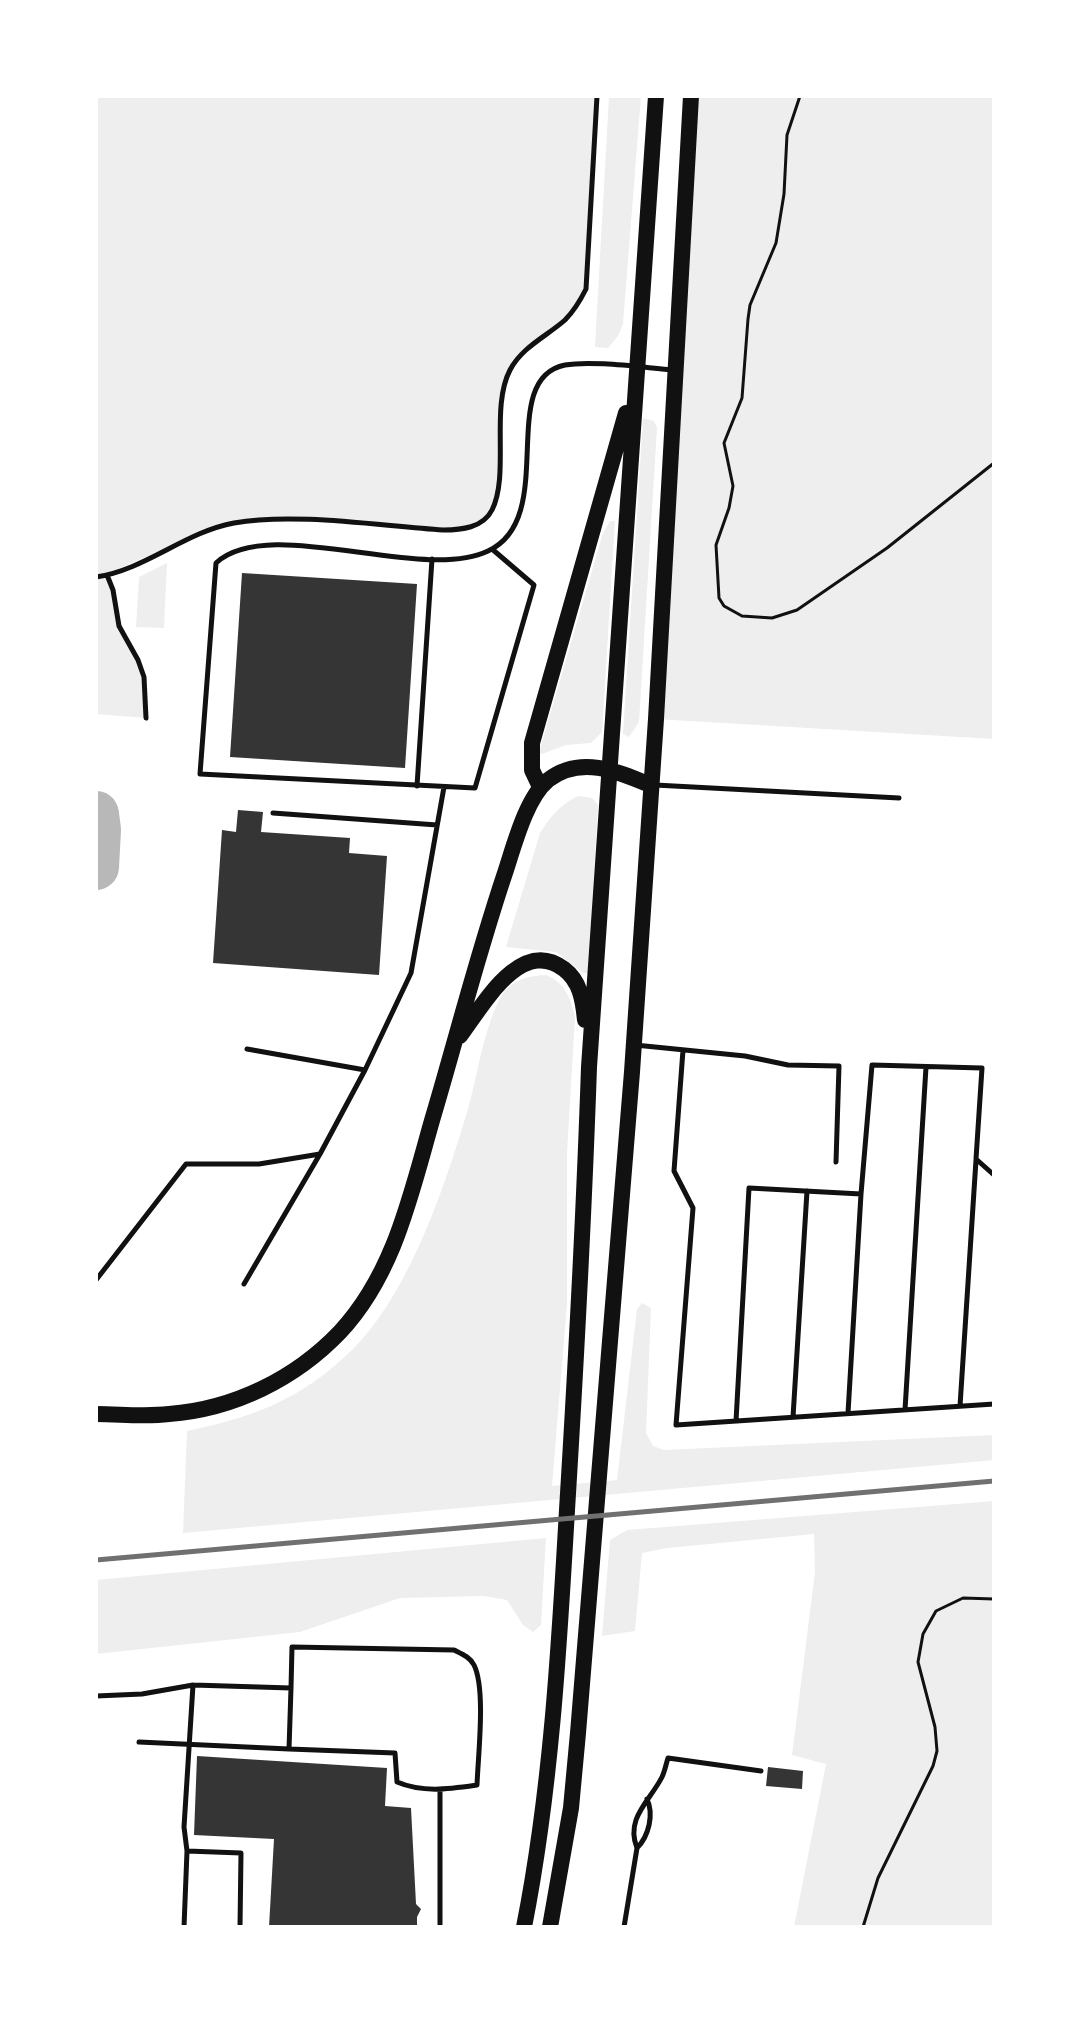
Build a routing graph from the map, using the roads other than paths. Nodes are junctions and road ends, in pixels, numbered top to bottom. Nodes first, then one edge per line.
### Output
1 (597, 96) edge
2 (656, 96) edge
3 (691, 96) edge
4 (675, 370) junction
5 (636, 374) junction
6 (492, 549) junction
7 (432, 559) junction
8 (107, 575) junction
9 (96, 577) edge
10 (146, 718) dead end
11 (609, 768) junction
12 (650, 785) junction
13 (417, 786) junction
14 (444, 787) junction
15 (540, 787) junction
16 (899, 798) dead end
17 (273, 813) dead end
18 (437, 825) junction
19 (454, 1044) junction
20 (634, 1045) junction
21 (247, 1049) dead end
22 (683, 1050) junction
23 (589, 1067) junction
24 (926, 1067) junction
25 (365, 1070) junction
26 (320, 1154) junction
27 (976, 1159) junction
28 (836, 1162) dead end
29 (994, 1175) edge
30 (807, 1191) junction
31 (861, 1194) junction
32 (96, 1280) edge
33 (244, 1284) dead end
34 (994, 1404) edge
35 (960, 1406) junction
36 (905, 1410) junction
37 (848, 1413) junction
38 (96, 1414) edge
39 (793, 1417) junction
40 (736, 1421) junction
41 (193, 1685) junction
42 (291, 1688) junction
43 (96, 1696) edge
44 (139, 1742) dead end
45 (189, 1744) junction
46 (289, 1749) junction
47 (761, 1771) dead end
48 (440, 1790) junction
49 (647, 1799) junction
50 (637, 1848) junction
51 (187, 1851) junction
52 (184, 1927) edge
53 (240, 1927) edge
54 (440, 1927) edge
55 (524, 1927) edge
56 (550, 1927) edge
57 (624, 1927) edge

1 - 8 lane
2 - 5 main road
3 - 4 main road
4 - 5 lane
4 - 12 main road
5 - 6 lane
5 - 11 main road
5 - 15 main road
6 - 7 lane
6 - 14 lane
7 - 13 lane
7 - 13 lane
8 - 9 lane
8 - 10 lane
11 - 12 main road
11 - 15 main road
11 - 23 main road
12 - 16 lane
12 - 20 main road
13 - 14 lane
14 - 18 lane
15 - 19 main road
17 - 18 lane
18 - 25 lane
19 - 23 main road
19 - 38 main road
20 - 22 lane
20 - 56 main road
21 - 25 lane
22 - 28 lane
22 - 40 lane
23 - 55 main road
24 - 27 lane
24 - 31 lane
24 - 36 lane
25 - 26 lane
26 - 32 lane
26 - 33 lane
27 - 29 lane
27 - 35 lane
30 - 31 lane
30 - 39 lane
30 - 40 lane
31 - 37 lane
34 - 35 lane
35 - 36 lane
36 - 37 lane
37 - 39 lane
39 - 40 lane
41 - 42 lane
41 - 43 lane
41 - 45 lane
42 - 46 lane
42 - 48 lane
44 - 45 lane
45 - 46 lane
45 - 51 lane
46 - 48 lane
47 - 49 lane
48 - 54 lane
49 - 50 lane
49 - 50 lane
50 - 57 lane
51 - 52 lane
51 - 53 lane

